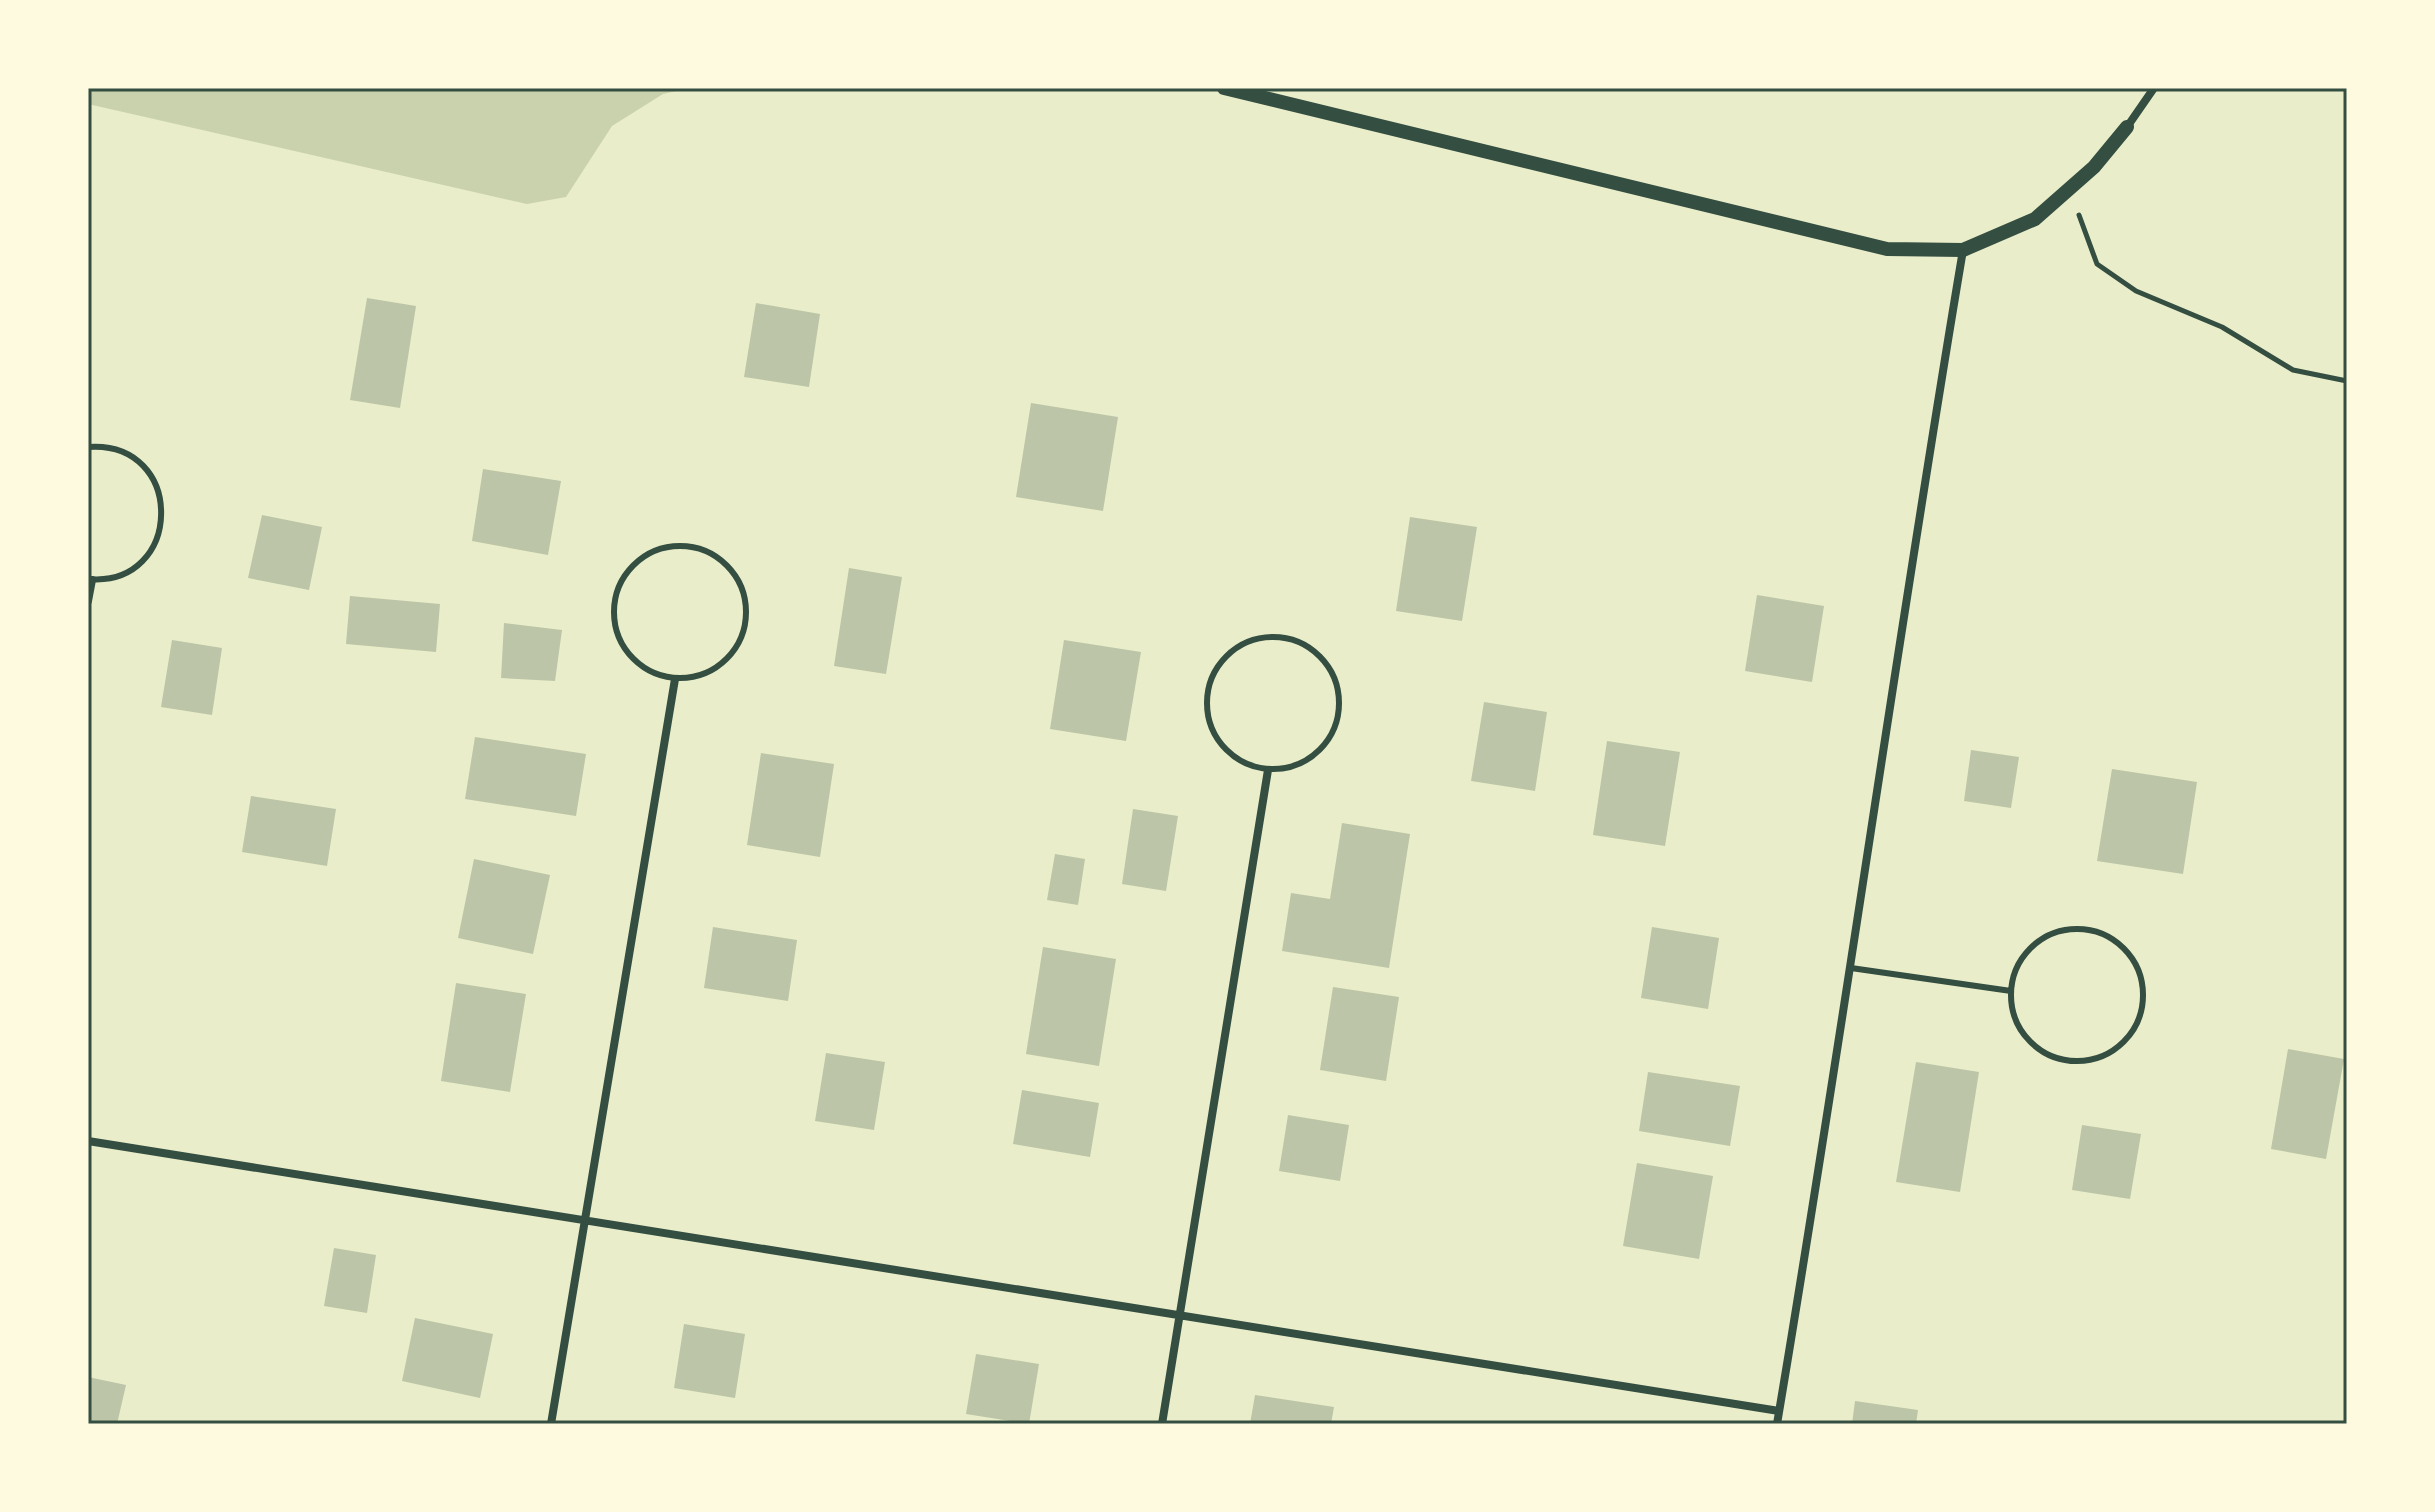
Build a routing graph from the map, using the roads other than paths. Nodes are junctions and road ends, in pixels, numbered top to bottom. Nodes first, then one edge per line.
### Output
1 (1224, 88) edge
2 (2154, 88) edge
3 (2127, 127) joint
4 (1963, 250) junction
5 (88, 447) edge
6 (90, 579) edge
7 (88, 601) edge
8 (675, 679) junction
9 (1268, 770) junction
10 (1851, 968) junction
11 (2011, 991) junction
12 (88, 1141) edge
13 (586, 1221) junction
14 (1181, 1315) junction
15 (1779, 1411) junction
16 (551, 1424) edge
17 (1162, 1424) edge
18 (1777, 1424) edge

1 - 4 street
2 - 3 street
3 - 4 street
4 - 10 street
5 - 6 lane
6 - 7 street
8 - 8 lane
8 - 13 street
9 - 9 lane
9 - 14 street
10 - 11 lane
10 - 15 street
11 - 11 lane
12 - 13 street
13 - 14 street
13 - 16 street
14 - 15 street
14 - 17 street
15 - 18 street

